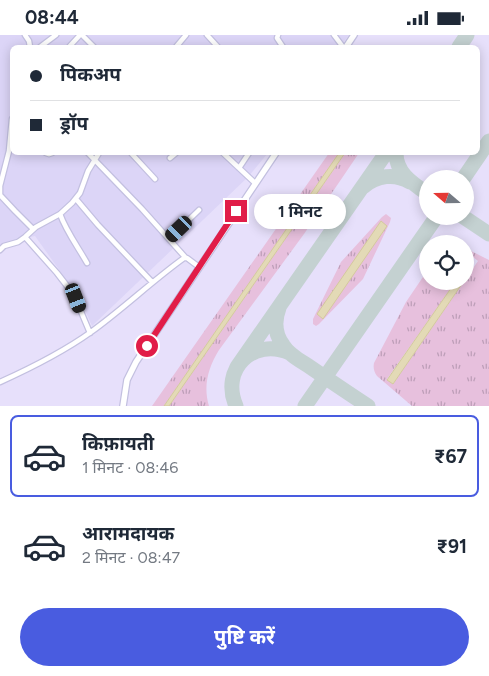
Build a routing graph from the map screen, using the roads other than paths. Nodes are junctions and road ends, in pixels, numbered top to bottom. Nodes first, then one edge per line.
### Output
1 (56, 35) edge
2 (81, 35) edge
3 (206, 35) edge
4 (334, 35) edge
5 (354, 35) edge
6 (47, 43) joint
7 (44, 45) edge
8 (71, 45) edge
9 (92, 45) edge
10 (216, 45) edge
11 (342, 45) edge
12 (346, 45) edge
13 (10, 150) edge
14 (90, 155) edge
15 (98, 155) edge
16 (133, 155) edge
17 (174, 155) edge
18 (225, 155) edge
19 (248, 155) edge
20 (275, 155) edge
21 (170, 158) dead end
22 (94, 160) junction
23 (239, 168) junction
24 (155, 179) dead end
25 (255, 183) junction
26 (0, 195) edge
27 (76, 199) junction
28 (198, 210) dead end
29 (60, 213) junction
30 (33, 229) junction
31 (25, 237) junction
32 (169, 239) junction
33 (0, 249) edge
34 (185, 257) junction
35 (87, 263) dead end
36 (199, 267) junction
37 (152, 282) junction
38 (90, 333) junction
39 (0, 382) edge
40 (123, 406) edge

1 - 6 street
2 - 8 street
2 - 9 street
3 - 10 street
4 - 11 street
5 - 12 street
6 - 7 street
13 - 26 street
14 - 22 street
15 - 22 street
16 - 24 street
17 - 21 street
18 - 23 street
19 - 23 street
20 - 25 street
22 - 27 street
22 - 32 street
23 - 25 street
25 - 36 street
26 - 30 street
27 - 29 street
27 - 37 street
28 - 32 street
29 - 30 street
29 - 35 street
30 - 31 street
31 - 33 street
31 - 38 street
32 - 34 street
34 - 36 street
34 - 37 street
36 - 40 street
37 - 38 street
38 - 39 street

